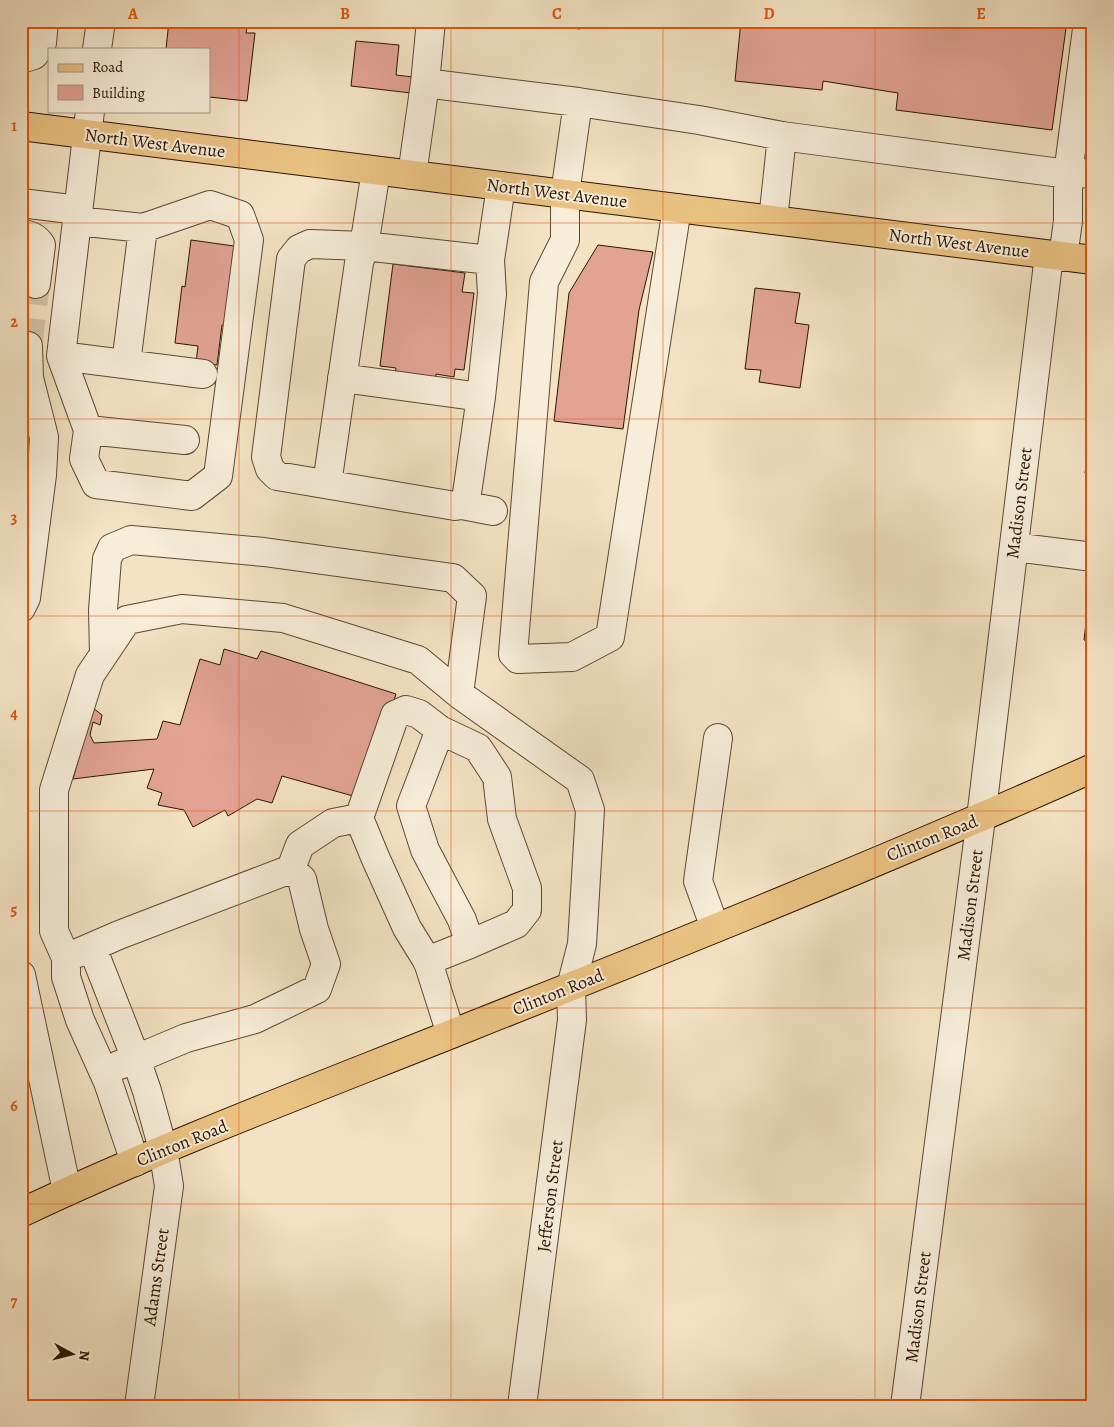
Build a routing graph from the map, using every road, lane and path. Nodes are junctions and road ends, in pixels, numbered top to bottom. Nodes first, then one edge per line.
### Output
1 (44, 21) edge
2 (101, 21) edge
3 (432, 21) edge
4 (1088, 21) edge
5 (97, 48) edge
6 (21, 59) edge
7 (426, 83) junction
8 (578, 102) junction
9 (89, 123) edge
10 (21, 126) edge
11 (782, 136) junction
12 (376, 171) junction
13 (1080, 174) edge
14 (412, 175) junction
15 (501, 186) junction
16 (565, 194) junction
17 (21, 203) edge
18 (677, 208) junction
19 (78, 216) junction
20 (773, 220) junction
21 (143, 228) junction
22 (21, 234) edge
23 (364, 246) junction
24 (1056, 256) junction
25 (490, 260) junction
26 (1093, 260) edge
27 (26, 274) tunnel mouth
28 (28, 346) tunnel mouth
29 (61, 356) junction
30 (126, 364) junction
31 (202, 374) dead end
32 (342, 378) junction
33 (481, 397) junction
34 (21, 406) edge
35 (88, 430) junction
36 (185, 440) dead end
37 (327, 484) junction
38 (21, 502) edge
39 (462, 505) junction
40 (493, 511) dead end
41 (1014, 547) junction
42 (1093, 557) edge
43 (21, 608) edge
44 (104, 654) junction
45 (459, 694) junction
46 (440, 730) junction
47 (718, 738) dead end
48 (1093, 768) edge
49 (359, 818) junction
50 (981, 818) junction
51 (291, 869) junction
52 (715, 928) junction
53 (470, 944) junction
54 (92, 947) junction
55 (66, 958) junction
56 (427, 961) junction
57 (21, 975) edge
58 (571, 987) junction
59 (451, 1034) junction
60 (136, 1059) junction
61 (103, 1071) junction
62 (163, 1149) junction
63 (135, 1162) junction
64 (67, 1192) junction
65 (21, 1213) edge
66 (139, 1406) edge
67 (522, 1406) edge
68 (905, 1406) edge

1 - 6 street
2 - 5 street
3 - 7 street
4 - 13 street, Madison Street
7 - 8 street
7 - 14 street
8 - 11 street
8 - 16 street
9 - 10 main road, North West Avenue
9 - 12 main road, North West Avenue
9 - 19 street
11 - 13 street
11 - 20 street
12 - 14 main road, North West Avenue
12 - 23 street
13 - 24 street, Madison Street
14 - 15 main road, North West Avenue
15 - 16 main road, North West Avenue
15 - 25 street
16 - 18 main road, North West Avenue
16 - 18 street
17 - 19 street
18 - 20 main road, North West Avenue
19 - 21 street
19 - 29 street
20 - 24 main road, North West Avenue
21 - 30 street
21 - 35 street
22 - 27 street
23 - 25 street
23 - 32 street
23 - 37 street
24 - 26 main road, North West Avenue
24 - 41 street, Madison Street
25 - 33 street
28 - 43 street
29 - 30 street
29 - 35 street
30 - 31 street
32 - 33 street
32 - 37 street
33 - 39 street
34 - 38 street
35 - 36 street
37 - 39 street
39 - 40 street
41 - 42 street
41 - 50 street, Madison Street
44 - 45 street, Jefferson Street
44 - 45 street
44 - 55 street, Jefferson Street
45 - 58 street, Jefferson Street
46 - 49 street
46 - 53 street
46 - 53 street
47 - 52 street
48 - 50 main road, Clinton Road
49 - 51 street
49 - 56 street
50 - 52 main road, Clinton Road
50 - 68 street, Madison Street
51 - 54 street
51 - 60 street
52 - 58 main road, Clinton Road
53 - 56 street
54 - 55 street
54 - 60 street, Adams Street
55 - 61 street, Jefferson Street
56 - 59 street
57 - 64 street
58 - 59 main road, Clinton Road
58 - 67 street, Jefferson Street
59 - 62 main road, Clinton Road
60 - 61 street
60 - 62 street, Adams Street
61 - 63 street, Jefferson Street
62 - 63 main road, Clinton Road
62 - 66 street, Adams Street
63 - 64 main road, Clinton Road
64 - 65 main road, Clinton Road

